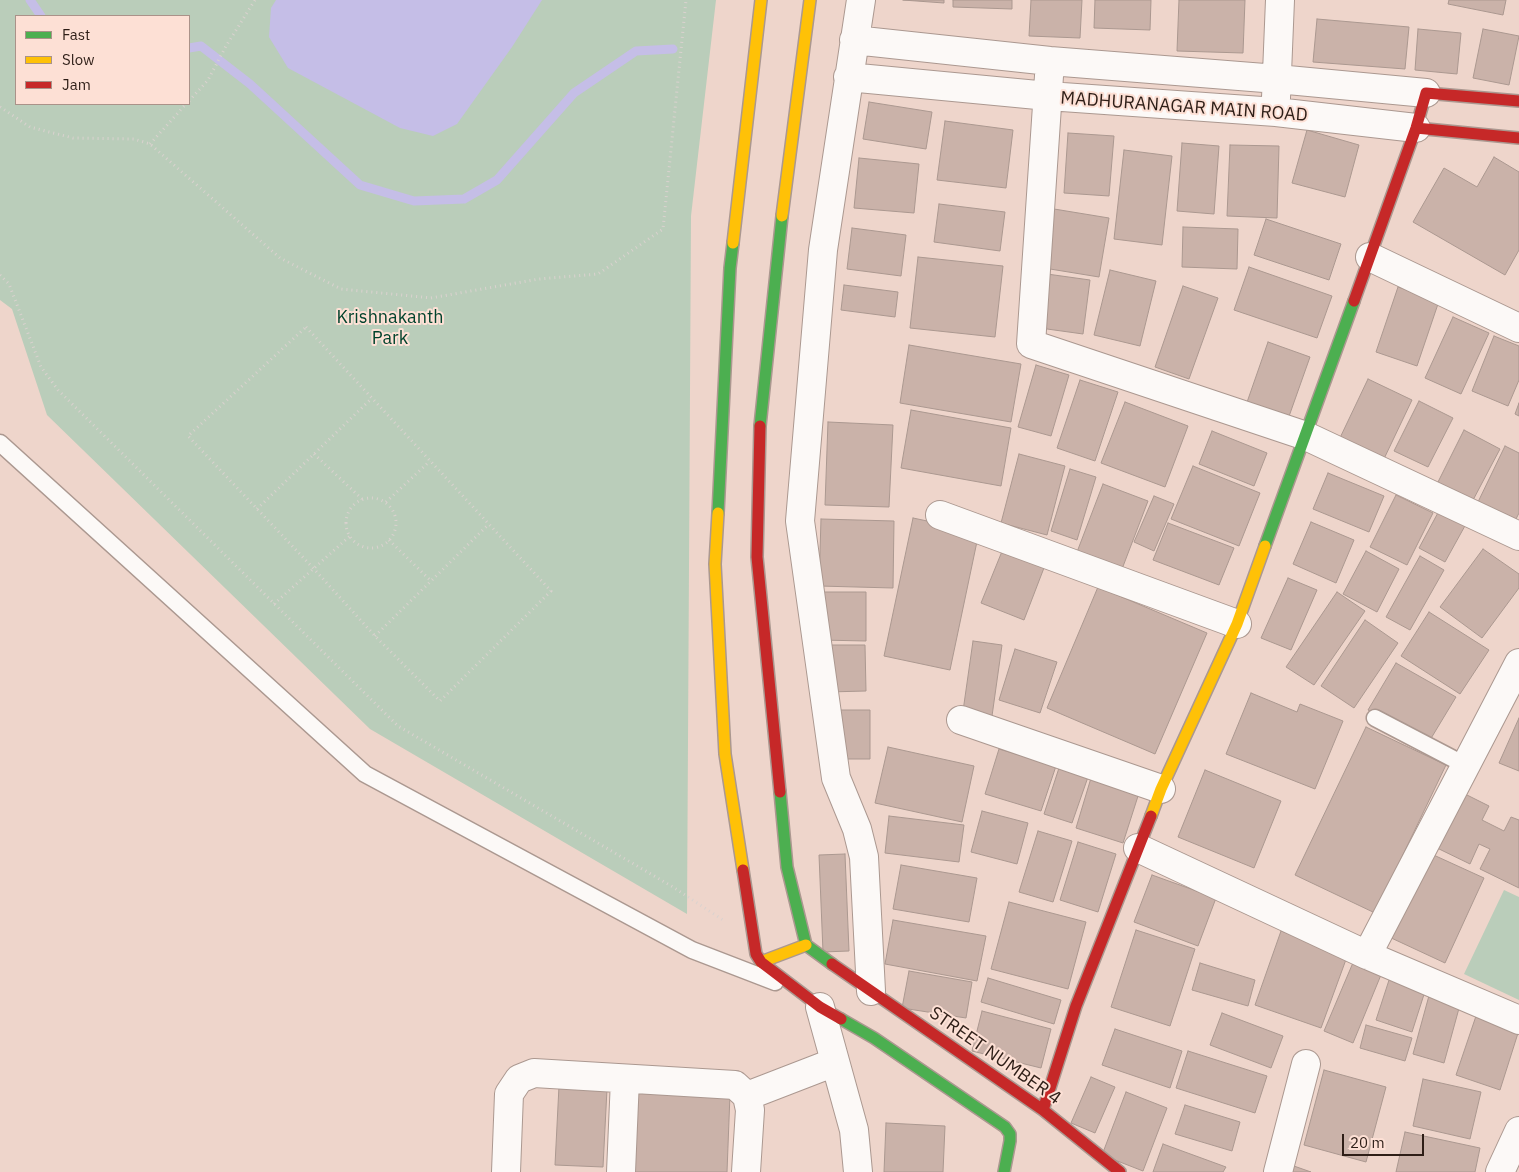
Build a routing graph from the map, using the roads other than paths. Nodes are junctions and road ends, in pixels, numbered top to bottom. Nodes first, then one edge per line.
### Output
1 (761, 0) edge
2 (810, 0) edge
3 (861, 0) edge
4 (1280, 0) edge
5 (854, 40) junction
6 (1050, 61) junction
7 (848, 77) junction
8 (1277, 79) junction
9 (1426, 93) junction
10 (1048, 96) junction
11 (1519, 101) edge
12 (1276, 112) junction
13 (1416, 128) junction
14 (1519, 138) edge
15 (1370, 257) junction
16 (1519, 328) edge
17 (1306, 436) junction
18 (0, 443) edge
19 (940, 515) dead end
20 (1519, 536) edge
21 (1237, 624) junction
22 (1519, 663) edge
23 (1375, 718) dead end
24 (961, 720) dead end
25 (1465, 765) junction
26 (1161, 789) junction
27 (1138, 848) junction
28 (806, 945) junction
29 (1367, 955) junction
30 (761, 962) junction
31 (870, 991) junction
32 (811, 1000) junction
33 (1519, 1020) edge
34 (835, 1062) junction
35 (1306, 1064) dead end
36 (626, 1078) junction
37 (747, 1096) junction
38 (1043, 1110) junction
39 (1519, 1131) edge
40 (506, 1172) edge
41 (621, 1172) edge
42 (746, 1172) edge
43 (858, 1172) edge
44 (1004, 1172) edge
45 (1120, 1172) edge
46 (1278, 1172) edge
47 (1500, 1172) edge

1 - 30 main road
2 - 28 main road
3 - 5 street
4 - 8 street
5 - 6 street, MADHURANAGAR MAIN ROAD
5 - 7 street
6 - 8 street, MADHURANAGAR MAIN ROAD
6 - 10 street
7 - 10 street, MADHURANAGAR MAIN ROAD
7 - 31 street
8 - 9 street, MADHURANAGAR MAIN ROAD
8 - 12 street
9 - 11 main road, MADHURANAGAR MAIN ROAD
9 - 13 main road
10 - 12 street, MADHURANAGAR MAIN ROAD
10 - 17 street
12 - 13 street, MADHURANAGAR MAIN ROAD
13 - 14 main road, MADHURANAGAR MAIN ROAD
13 - 15 main road
15 - 16 street
15 - 17 main road
17 - 20 street
17 - 21 main road
18 - 32 lane
19 - 21 street
21 - 26 main road
22 - 25 street
23 - 25 lane
24 - 26 street
25 - 29 street
26 - 27 main road
27 - 29 street
27 - 38 main road
28 - 30 main road
28 - 31 main road, STREET NUMBER 4
29 - 33 street
30 - 32 main road
31 - 38 main road, STREET NUMBER 4
32 - 34 street
32 - 44 main road
34 - 37 street
34 - 43 street
35 - 46 street
36 - 37 street
36 - 40 street
36 - 41 street
37 - 42 street
38 - 45 main road, STREET NUMBER 4
39 - 47 street

